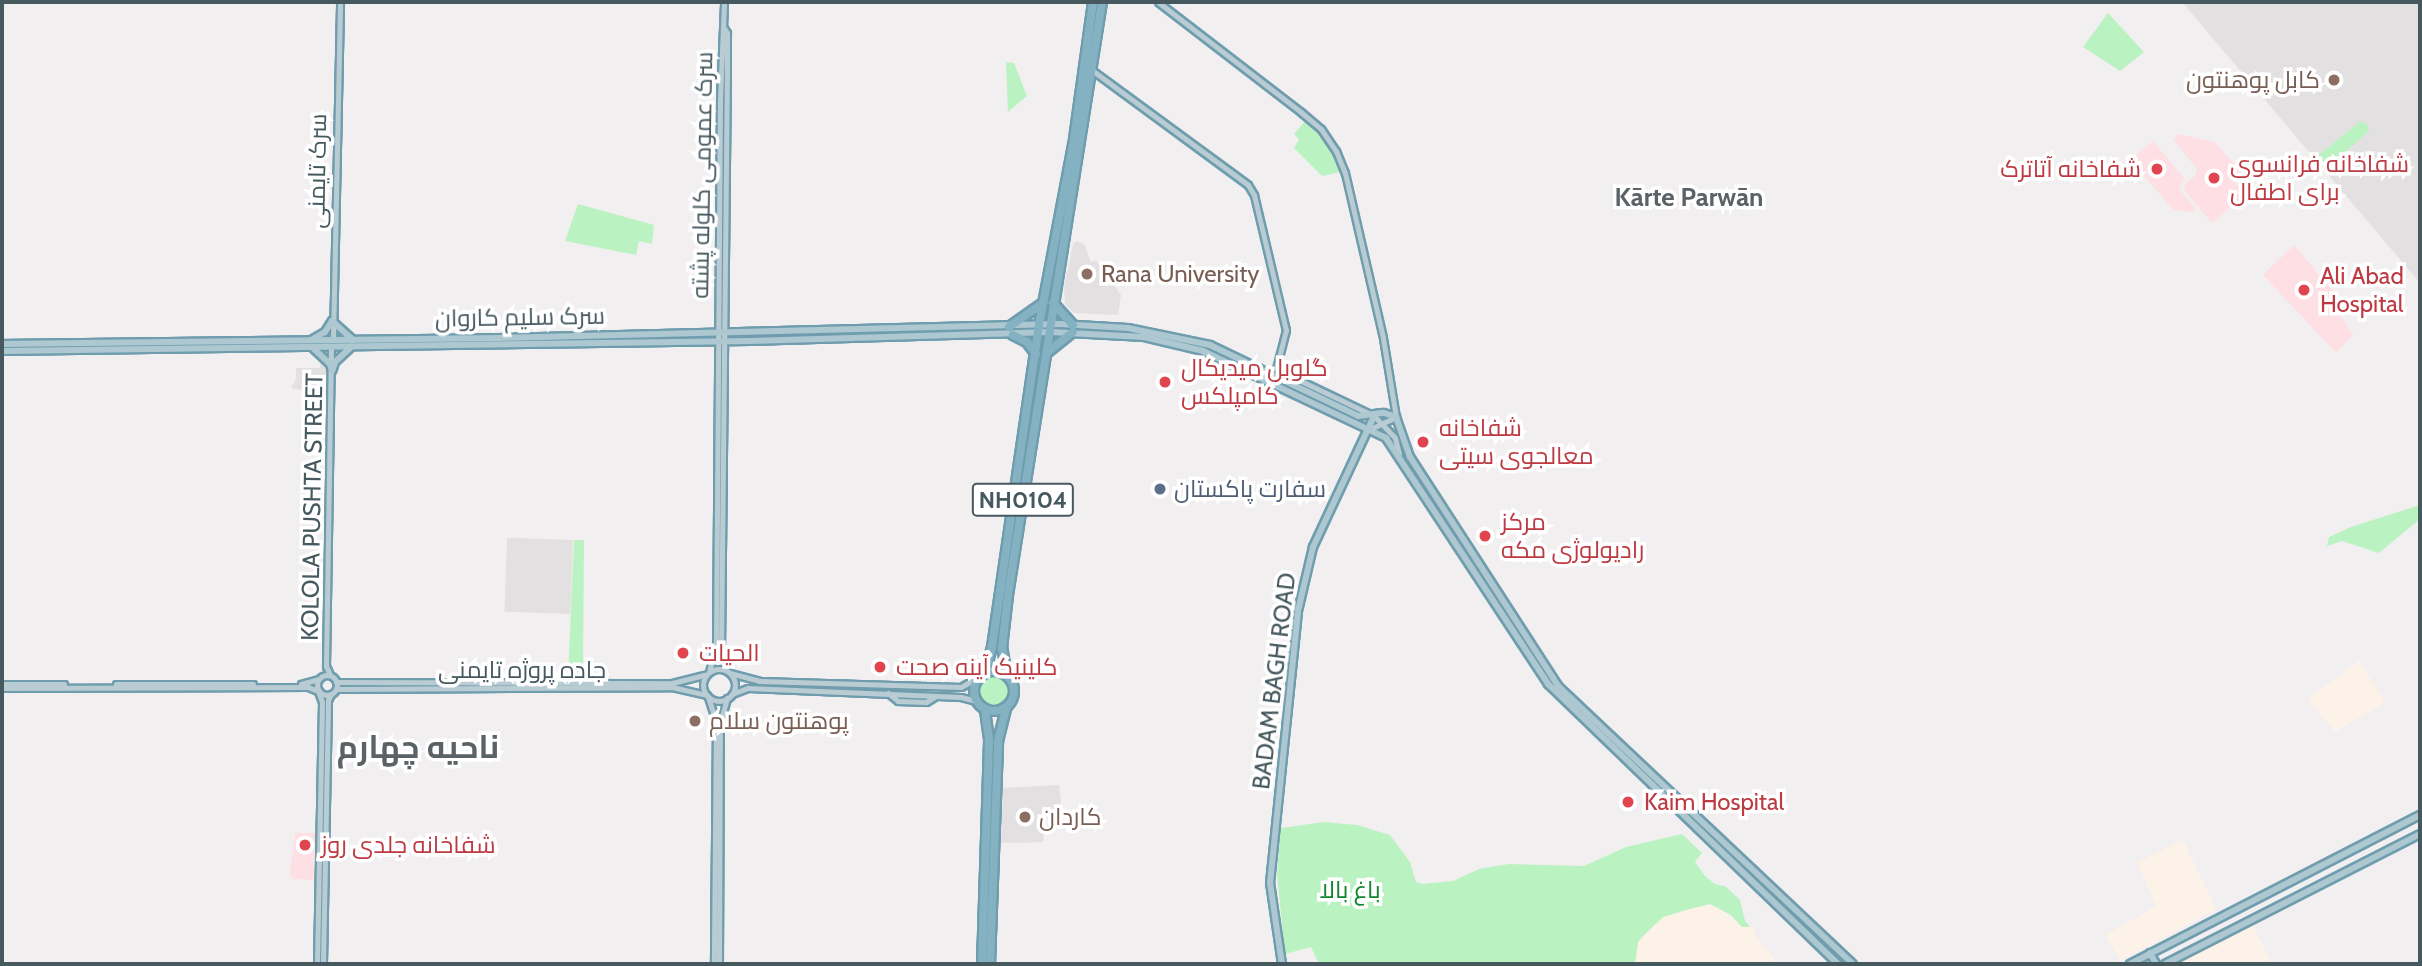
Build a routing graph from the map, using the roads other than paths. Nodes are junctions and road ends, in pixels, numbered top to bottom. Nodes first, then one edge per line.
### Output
1 (340, 2) edge
2 (724, 2) edge
3 (1093, 2) edge
4 (1102, 2) edge
5 (1158, 2) edge
6 (1086, 67) junction
7 (1043, 303) junction
8 (1053, 303) junction
9 (332, 321) junction
10 (1039, 329) junction
11 (1050, 329) junction
12 (1073, 329) junction
13 (1011, 331) junction
14 (721, 333) junction
15 (691, 337) junction
16 (500, 341) junction
17 (721, 341) junction
18 (2, 344) edge
19 (332, 344) junction
20 (352, 344) junction
21 (19, 347) junction
22 (309, 348) junction
23 (2, 351) edge
24 (1041, 354) junction
25 (332, 371) junction
26 (1374, 416) junction
27 (1396, 417) junction
28 (1383, 425) junction
29 (1369, 429) junction
30 (1399, 454) junction
31 (326, 666) junction
32 (728, 672) junction
33 (707, 673) junction
34 (330, 675) junction
35 (983, 675) junction
36 (1007, 675) junction
37 (319, 678) junction
38 (620, 685) junction
39 (2, 686) edge
40 (335, 688) junction
41 (318, 691) junction
42 (708, 696) junction
43 (729, 696) junction
44 (976, 701) junction
45 (1006, 708) junction
46 (985, 710) junction
47 (1649, 779) junction
48 (2420, 816) edge
49 (2420, 834) edge
50 (718, 866) junction
51 (2150, 953) junction
52 (317, 964) edge
53 (323, 964) edge
54 (716, 964) edge
55 (982, 964) edge
56 (990, 964) edge
57 (1282, 964) edge
58 (1838, 964) edge
59 (1853, 964) edge
60 (2130, 964) edge
61 (2156, 964) edge
62 (2165, 964) edge

1 - 9 main road, سرک تایمنی
2 - 14 main road, سرک عمومی کلوله پشته
3 - 6 highway, NH0104
4 - 6 highway, NH0104
5 - 27 main road
6 - 7 highway, NH0104
6 - 8 highway, NH0104
6 - 26 main road
7 - 10 highway, NH0104
7 - 13 highway
8 - 11 highway, NH0104
8 - 12 highway
9 - 19 main road, سرک تایمنی
9 - 20 main road
9 - 22 main road
10 - 11 main road
10 - 13 main road
10 - 24 highway, NH0104
11 - 12 main road
11 - 24 highway, NH0104
12 - 24 highway
12 - 26 main road
12 - 29 main road
13 - 14 main road
13 - 17 main road
13 - 24 highway
14 - 15 main road
14 - 17 main road, سرک عمومی کلوله پشته
15 - 16 main road
15 - 17 main road
16 - 20 main road
16 - 20 main road, سرک سلیم کاروان
17 - 32 main road, سرک عمومی کلوله پشته
17 - 33 main road, سرک عمومی کلوله پشته
18 - 21 main road
19 - 20 main road
19 - 22 main road
19 - 25 main road, KOLOLA PUSHTA STREET
20 - 25 main road
21 - 22 main road
21 - 22 main road
21 - 23 main road
22 - 25 main road
24 - 35 highway, NH0104
24 - 36 highway, NH0104
25 - 31 main road, KOLOLA PUSHTA STREET
26 - 27 main road
26 - 28 main road
26 - 29 main road, BADAM BAGH ROAD
27 - 28 main road
27 - 47 main road
28 - 29 main road
28 - 30 main road
29 - 30 main road
29 - 57 main road, BADAM BAGH ROAD
30 - 47 main road
31 - 34 main road
31 - 37 main road
32 - 33 main road
32 - 35 main road
32 - 43 main road
33 - 38 main road, جاده پروژه تایمنی
33 - 42 main road
34 - 37 main road
34 - 40 main road
35 - 36 highway
35 - 44 highway, NH0104
36 - 45 highway, NH0104
37 - 39 main road
37 - 41 main road
38 - 40 main road, جاده پروژه تایمنی
38 - 40 main road, جاده پروژه تایمنی
38 - 42 main road, جاده پروژه تایمنی
39 - 41 main road
40 - 41 main road
40 - 53 main road
41 - 52 main road
42 - 43 main road
42 - 50 main road
43 - 44 main road
43 - 50 main road
44 - 46 highway
45 - 46 highway
45 - 56 highway, NH0104
46 - 55 highway
47 - 58 main road
47 - 59 main road
48 - 51 main road
49 - 62 main road
50 - 54 main road
51 - 60 main road
51 - 61 main road

